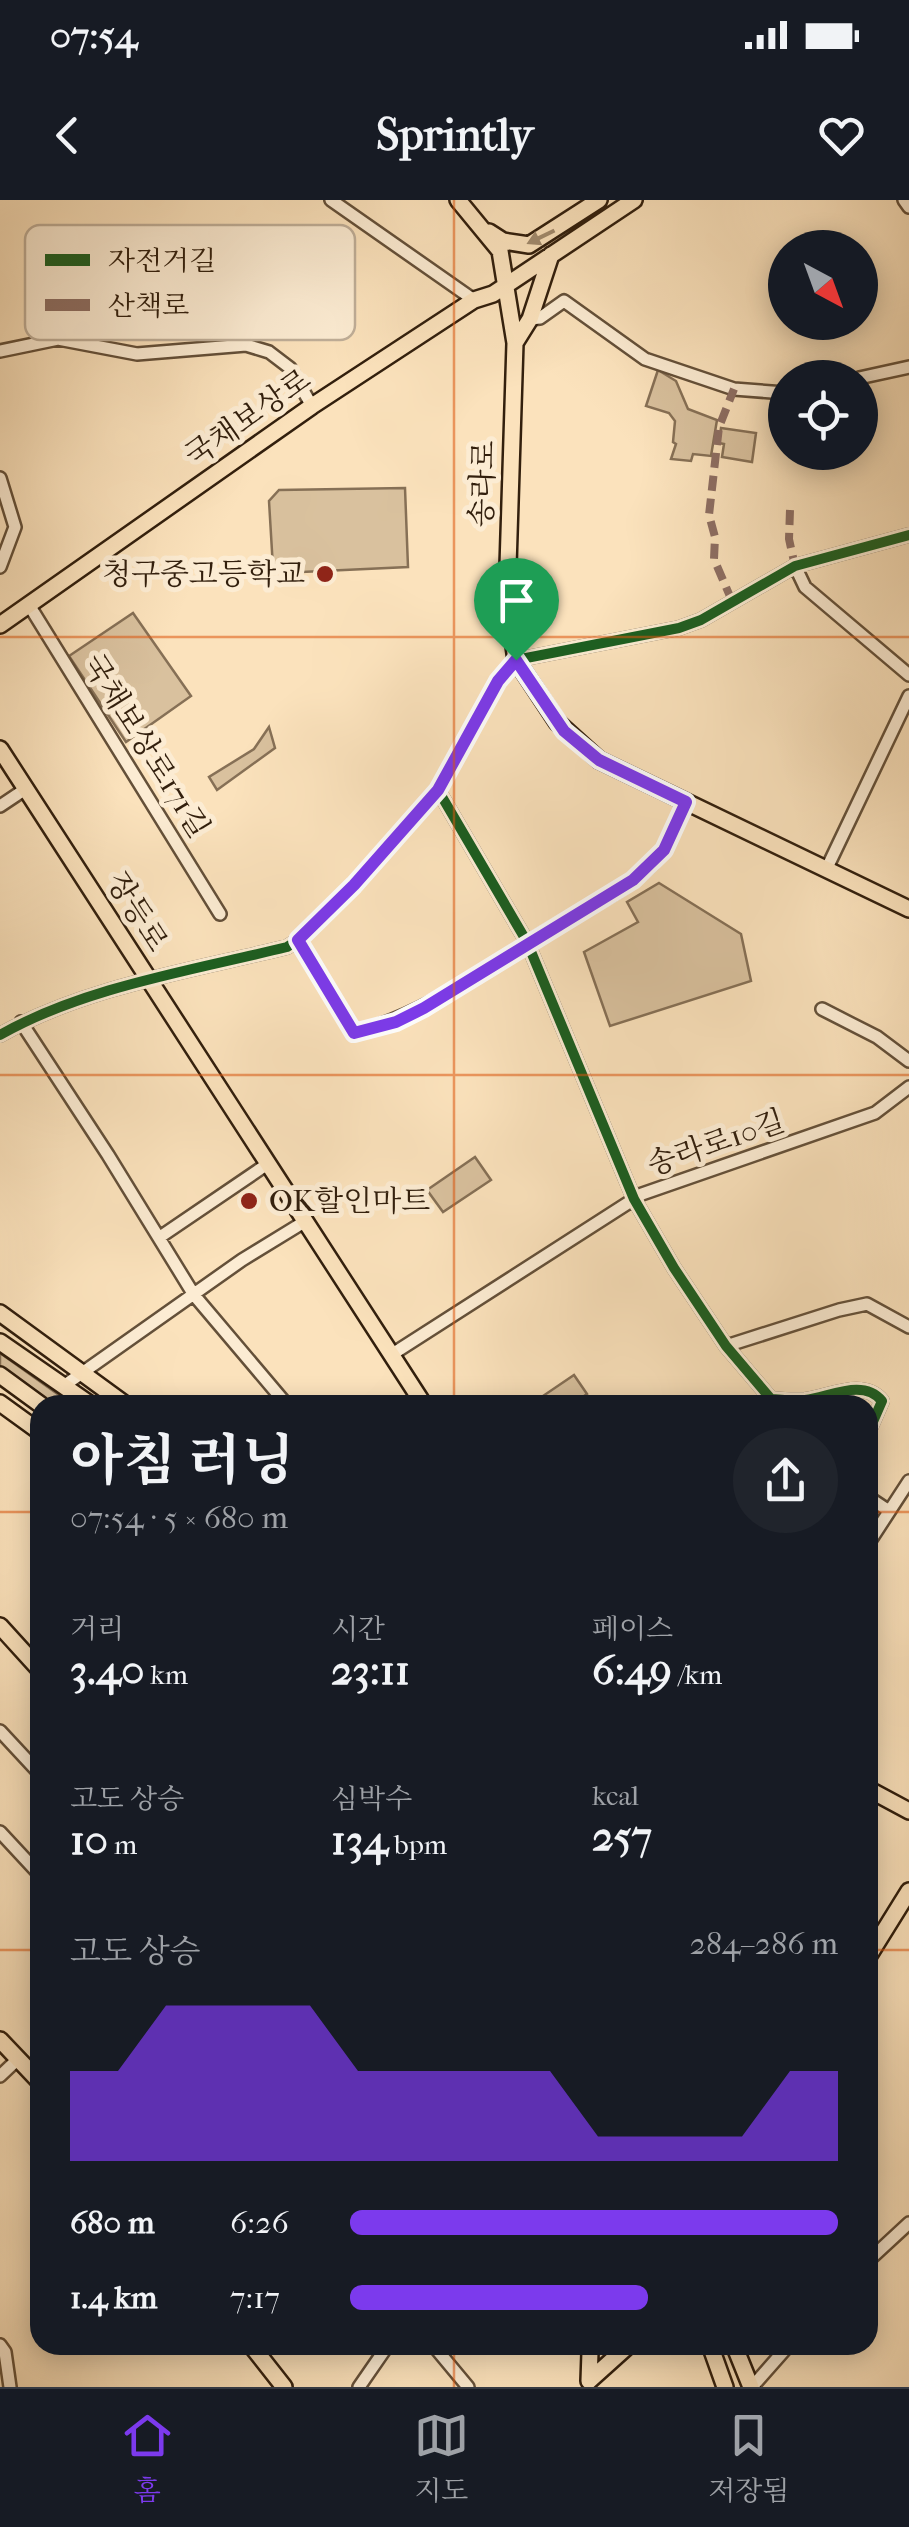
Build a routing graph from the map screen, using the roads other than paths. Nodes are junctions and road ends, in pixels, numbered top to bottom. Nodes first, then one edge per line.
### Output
1 (331, 200) edge
2 (458, 200) edge
3 (599, 200) edge
4 (634, 200) edge
5 (904, 200) edge
6 (909, 207) edge
7 (478, 225) junction
8 (552, 254) junction
9 (505, 286) junction
10 (474, 300) junction
11 (530, 319) junction
12 (53, 340) edge
13 (63, 340) edge
14 (515, 343) junction
15 (0, 351) edge
16 (909, 367) edge
17 (878, 374) edge
18 (768, 392) edge
19 (312, 406) junction
20 (0, 478) edge
21 (909, 536) edge
22 (795, 566) junction
23 (0, 567) edge
24 (29, 605) junction
25 (0, 625) edge
26 (516, 660) junction
27 (909, 674) edge
28 (909, 696) edge
29 (0, 750) edge
30 (26, 788) junction
31 (438, 790) junction
32 (686, 802) junction
33 (0, 806) edge
34 (826, 870) junction
35 (909, 909) edge
36 (220, 914) dead end
37 (298, 940) junction
38 (527, 942) junction
39 (146, 979) junction
40 (822, 1009) dead end
41 (22, 1022) junction
42 (0, 1034) edge
43 (909, 1061) edge
44 (909, 1087) edge
45 (266, 1165) junction
46 (634, 1199) junction
47 (304, 1222) junction
48 (160, 1237) junction
49 (194, 1294) junction
50 (0, 1313) edge
51 (909, 1327) edge
52 (0, 1342) edge
53 (726, 1346) junction
54 (391, 1355) junction
55 (84, 1372) junction
56 (0, 1375) edge
57 (65, 1385) junction
58 (78, 1395) edge
59 (113, 1395) edge
60 (279, 1395) edge
61 (417, 1395) edge
62 (769, 1395) edge
63 (827, 1395) edge
64 (878, 1395) edge
65 (30, 1397) edge
66 (0, 1403) edge
67 (30, 1425) edge
68 (909, 1481) edge
69 (878, 1504) edge
70 (889, 1511) junction
71 (878, 1528) edge
72 (0, 1626) edge
73 (30, 1659) edge
74 (0, 1731) edge
75 (30, 1763) edge
76 (878, 1795) edge
77 (909, 1810) edge
78 (0, 1832) edge
79 (30, 1865) edge
80 (909, 1892) edge
81 (878, 1941) edge
82 (0, 2040) edge
83 (18, 2059) junction
84 (30, 2072) edge
85 (0, 2076) edge
86 (909, 2223) edge
87 (878, 2252) edge
88 (0, 2346) edge
89 (259, 2355) edge
90 (381, 2355) edge
91 (442, 2355) edge
92 (590, 2355) edge
93 (605, 2355) edge
94 (617, 2355) edge
95 (713, 2355) edge
96 (738, 2355) edge
97 (779, 2355) edge
98 (586, 2384) edge
99 (10, 2387) edge
100 (283, 2387) edge
101 (359, 2387) edge
102 (468, 2387) edge
103 (726, 2387) edge
104 (752, 2387) edge

1 - 10 street
2 - 7 main road, 송라로
3 -> 7 main road
4 - 8 main road, 국채보상로
5 - 6 street
7 - 9 main road, 송라로
8 - 9 main road, 국채보상로
8 - 11 main road
9 - 10 main road, 국채보상로
9 - 14 main road, 송라로
10 - 19 main road, 국채보상로
11 - 14 main road
11 - 18 street
12 - 15 street
13 - 19 street
14 - 26 main road, 송라로
16 - 17 street
19 - 24 main road, 국채보상로
20 - 23 street
21 - 22 street
22 - 26 street
22 - 27 street
24 - 25 main road, 국채보상로
24 - 36 street, 국채보상로171길
26 - 31 street
26 - 32 main road, 송라로
28 - 34 street
29 - 30 main road, 장등로
30 - 33 street
30 - 39 main road, 장등로
31 - 37 street
31 - 38 street
32 - 34 main road, 송라로
32 - 38 street
34 - 35 main road, 송라로
37 - 38 street
37 - 39 street
38 - 46 street
39 - 41 street
39 - 45 main road, 장등로
40 - 43 street
41 - 42 street
41 - 48 street
44 - 46 street, 송라로10길
45 - 47 main road, 장등로
45 - 48 street
46 - 53 street
46 - 54 street, 송라로10길
47 - 49 street
47 - 54 main road, 장등로
48 - 49 street
49 - 55 street
49 - 60 street
50 - 55 main road
51 - 53 street
52 - 57 main road
53 - 62 street
54 - 61 main road, 장등로
55 - 57 street
55 - 59 main road
56 - 65 main road
57 - 58 main road
63 - 64 street
66 - 67 main road
68 - 70 street
69 - 70 street
70 - 71 street
72 - 73 main road
74 - 75 street
76 - 77 main road
78 - 79 street
80 - 81 main road
82 - 83 main road
83 - 84 main road
83 - 85 street
86 - 87 street
88 - 99 street
89 - 100 main road
90 - 101 street
91 - 102 street
92 - 98 main road
93 - 98 main road
94 - 98 main road
95 - 103 main road
96 - 104 main road
97 - 104 street

